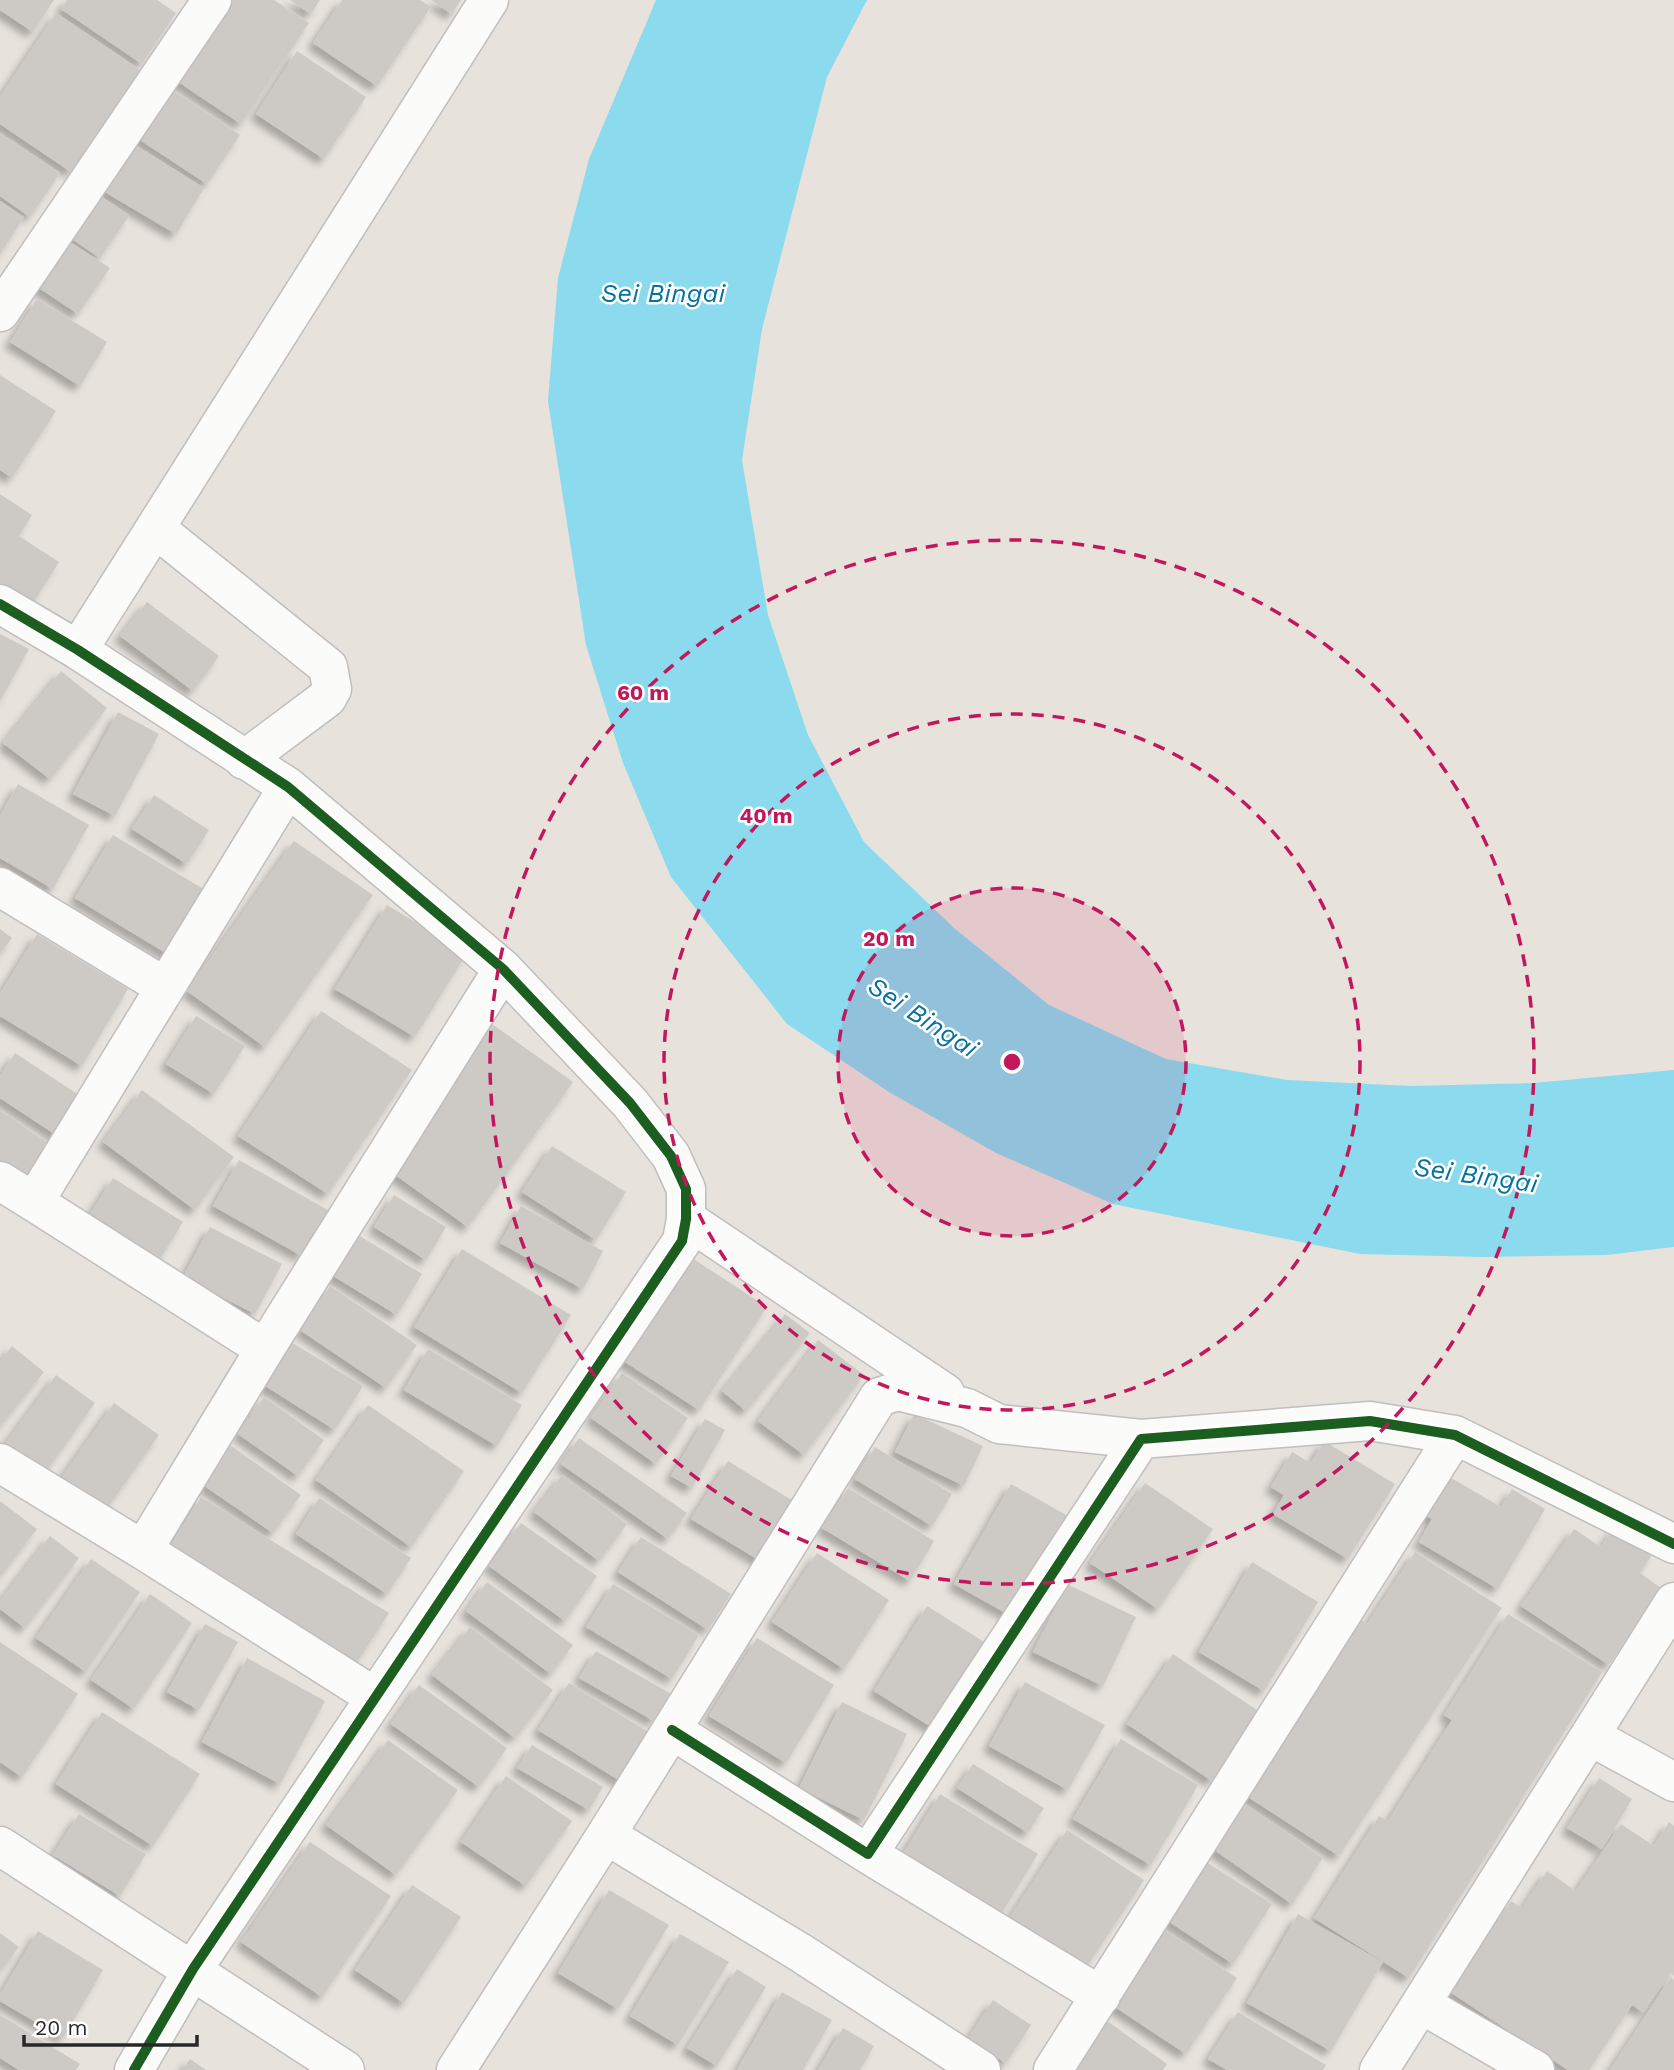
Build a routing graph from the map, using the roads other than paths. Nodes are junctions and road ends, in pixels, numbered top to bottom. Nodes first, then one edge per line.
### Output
1 (212, 0) edge
2 (489, 0) edge
3 (0, 312) edge
4 (155, 528) junction
5 (0, 604) edge
6 (78, 650) junction
7 (244, 760) junction
8 (288, 787) junction
9 (0, 887) edge
10 (503, 970) junction
11 (165, 987) junction
12 (0, 1181) edge
13 (34, 1202) junction
14 (686, 1219) junction
15 (265, 1349) junction
16 (967, 1408) junction
17 (1455, 1435) junction
18 (1141, 1439) junction
19 (0, 1463) edge
20 (1674, 1544) edge
21 (144, 1550) junction
22 (1674, 1602) edge
23 (375, 1697) junction
24 (672, 1730) junction
25 (1590, 1736) junction
26 (1674, 1782) edge
27 (606, 1835) junction
28 (0, 1846) edge
29 (868, 1854) junction
30 (193, 1969) junction
31 (1101, 1996) junction
32 (1421, 2004) junction
33 (134, 2070) edge
34 (345, 2070) edge
35 (456, 2070) edge
36 (981, 2070) edge
37 (1053, 2070) edge
38 (1379, 2070) edge
39 (1535, 2070) edge

1 - 3 street
2 - 4 street
4 - 6 street
4 - 7 street
5 - 6 street
6 - 7 street
7 - 8 street
8 - 10 street
8 - 11 street
9 - 11 street
10 - 14 street
10 - 15 street
11 - 13 street
12 - 13 street
13 - 15 street
14 - 16 street
14 - 23 street
15 - 21 street
16 - 18 street
16 - 24 street
17 - 18 street
17 - 20 street
17 - 31 street
18 - 29 street
19 - 21 street
21 - 23 street
22 - 25 street
23 - 30 street
24 - 27 street
24 - 29 street
25 - 26 street
25 - 32 street
27 - 35 street
27 - 36 street
28 - 30 street
29 - 31 street
30 - 33 street
30 - 34 street
31 - 37 street
32 - 38 street
32 - 39 street

